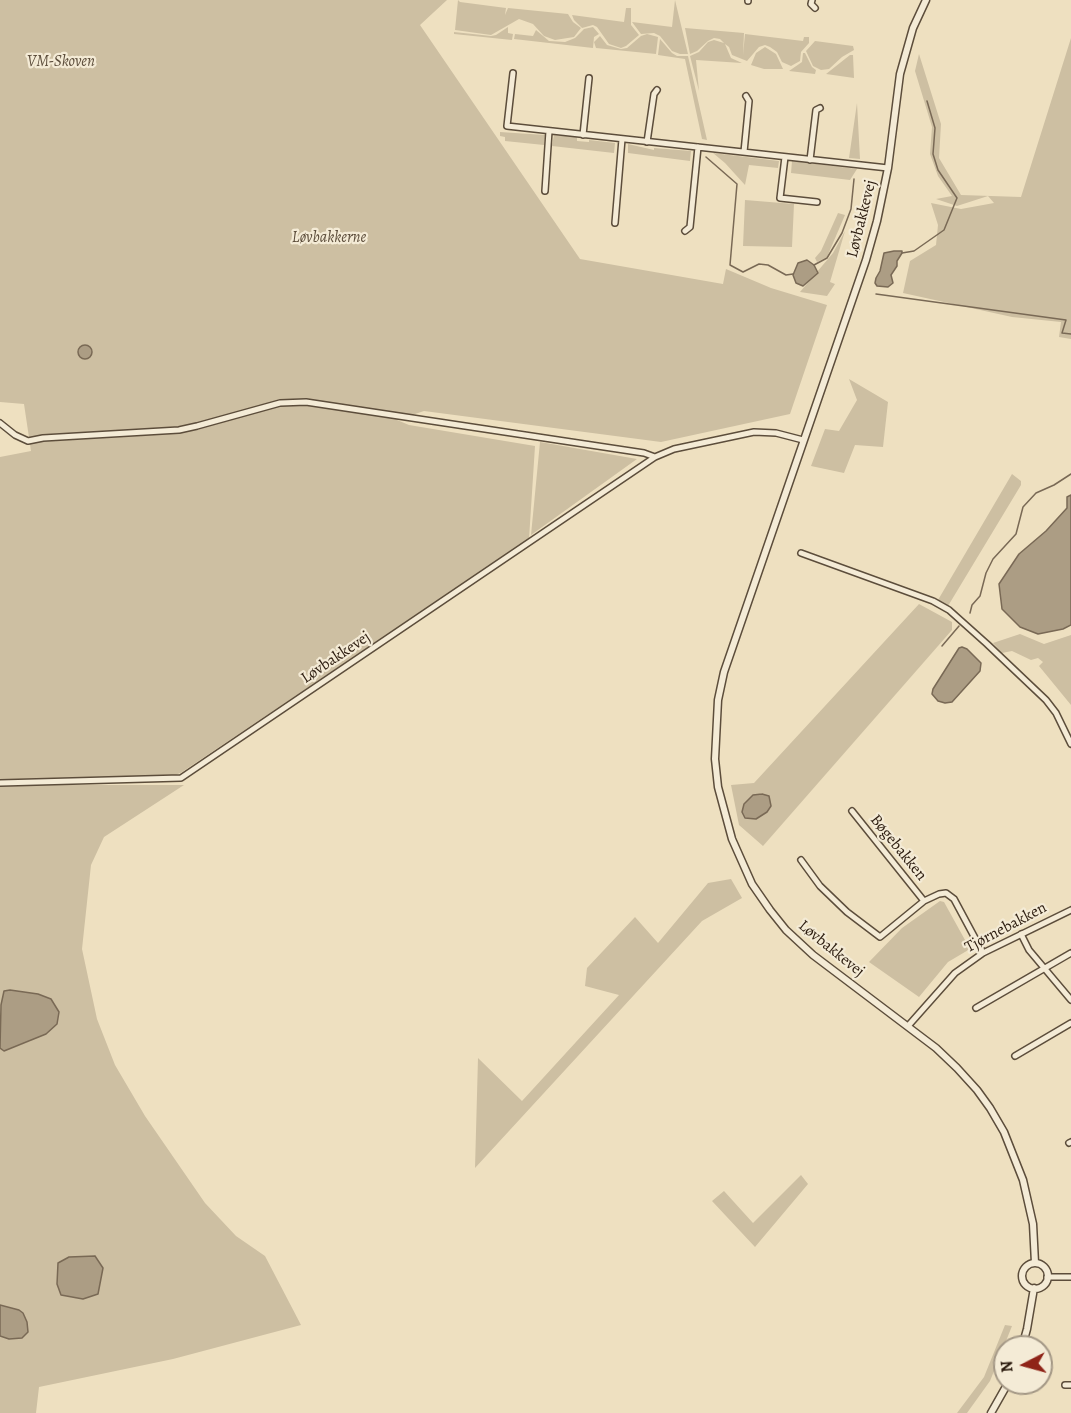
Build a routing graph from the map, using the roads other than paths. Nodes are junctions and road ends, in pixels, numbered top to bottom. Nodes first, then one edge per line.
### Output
1 (812, 0) edge
2 (926, 0) edge
3 (814, 8) dead end
4 (513, 73) dead end
5 (589, 78) dead end
6 (657, 90) dead end
7 (746, 96) dead end
8 (820, 108) dead end
9 (549, 131) junction
10 (583, 135) junction
11 (622, 139) junction
12 (647, 142) junction
13 (698, 147) junction
14 (744, 152) junction
15 (785, 157) junction
16 (810, 160) junction
17 (888, 168) junction
18 (545, 191) dead end
19 (817, 202) dead end
20 (615, 223) dead end
21 (685, 231) dead end
22 (0, 423) edge
23 (803, 440) junction
24 (655, 457) junction
25 (801, 553) dead end
26 (1071, 744) edge
27 (0, 783) edge
28 (852, 812) dead end
29 (801, 860) dead end
30 (924, 901) junction
31 (1071, 910) edge
32 (1021, 934) junction
33 (983, 952) junction
34 (1071, 953) edge
35 (1044, 969) junction
36 (1071, 1000) edge
37 (976, 1008) dead end
38 (1071, 1023) edge
39 (908, 1026) junction
40 (1015, 1056) dead end
41 (1035, 1263) junction
42 (1071, 1276) edge
43 (1047, 1277) junction
44 (1034, 1288) junction
45 (1025, 1335) edge
46 (1001, 1395) edge
47 (991, 1413) edge

1 - 3 street
2 - 17 street, Løvbakkevej
4 - 9 street
5 - 10 street
6 - 12 street
7 - 14 street
8 - 16 street
9 - 10 street
9 - 18 street
10 - 11 street
11 - 12 street
11 - 20 street
12 - 13 street
13 - 14 street
13 - 21 street
14 - 15 street
15 - 16 street
15 - 19 street
16 - 17 street
17 - 23 street, Løvbakkevej
22 - 24 street
23 - 24 street, Løvbakkevej
23 - 39 street, Løvbakkevej
24 - 27 street, Løvbakkevej
25 - 26 street
28 - 30 street, Bøgebakken
29 - 30 street, Bøgebakken
30 - 33 street, Bøgebakken
31 - 32 street, Tjørnebakken
32 - 33 street, Tjørnebakken
32 - 35 street
33 - 39 street, Tjørnebakken
34 - 35 street
35 - 36 street
35 - 37 street
38 - 40 street
39 - 41 street, Løvbakkevej
41 - 43 street
41 - 44 street
42 - 43 street
43 - 44 street
44 - 45 street
46 - 47 street

